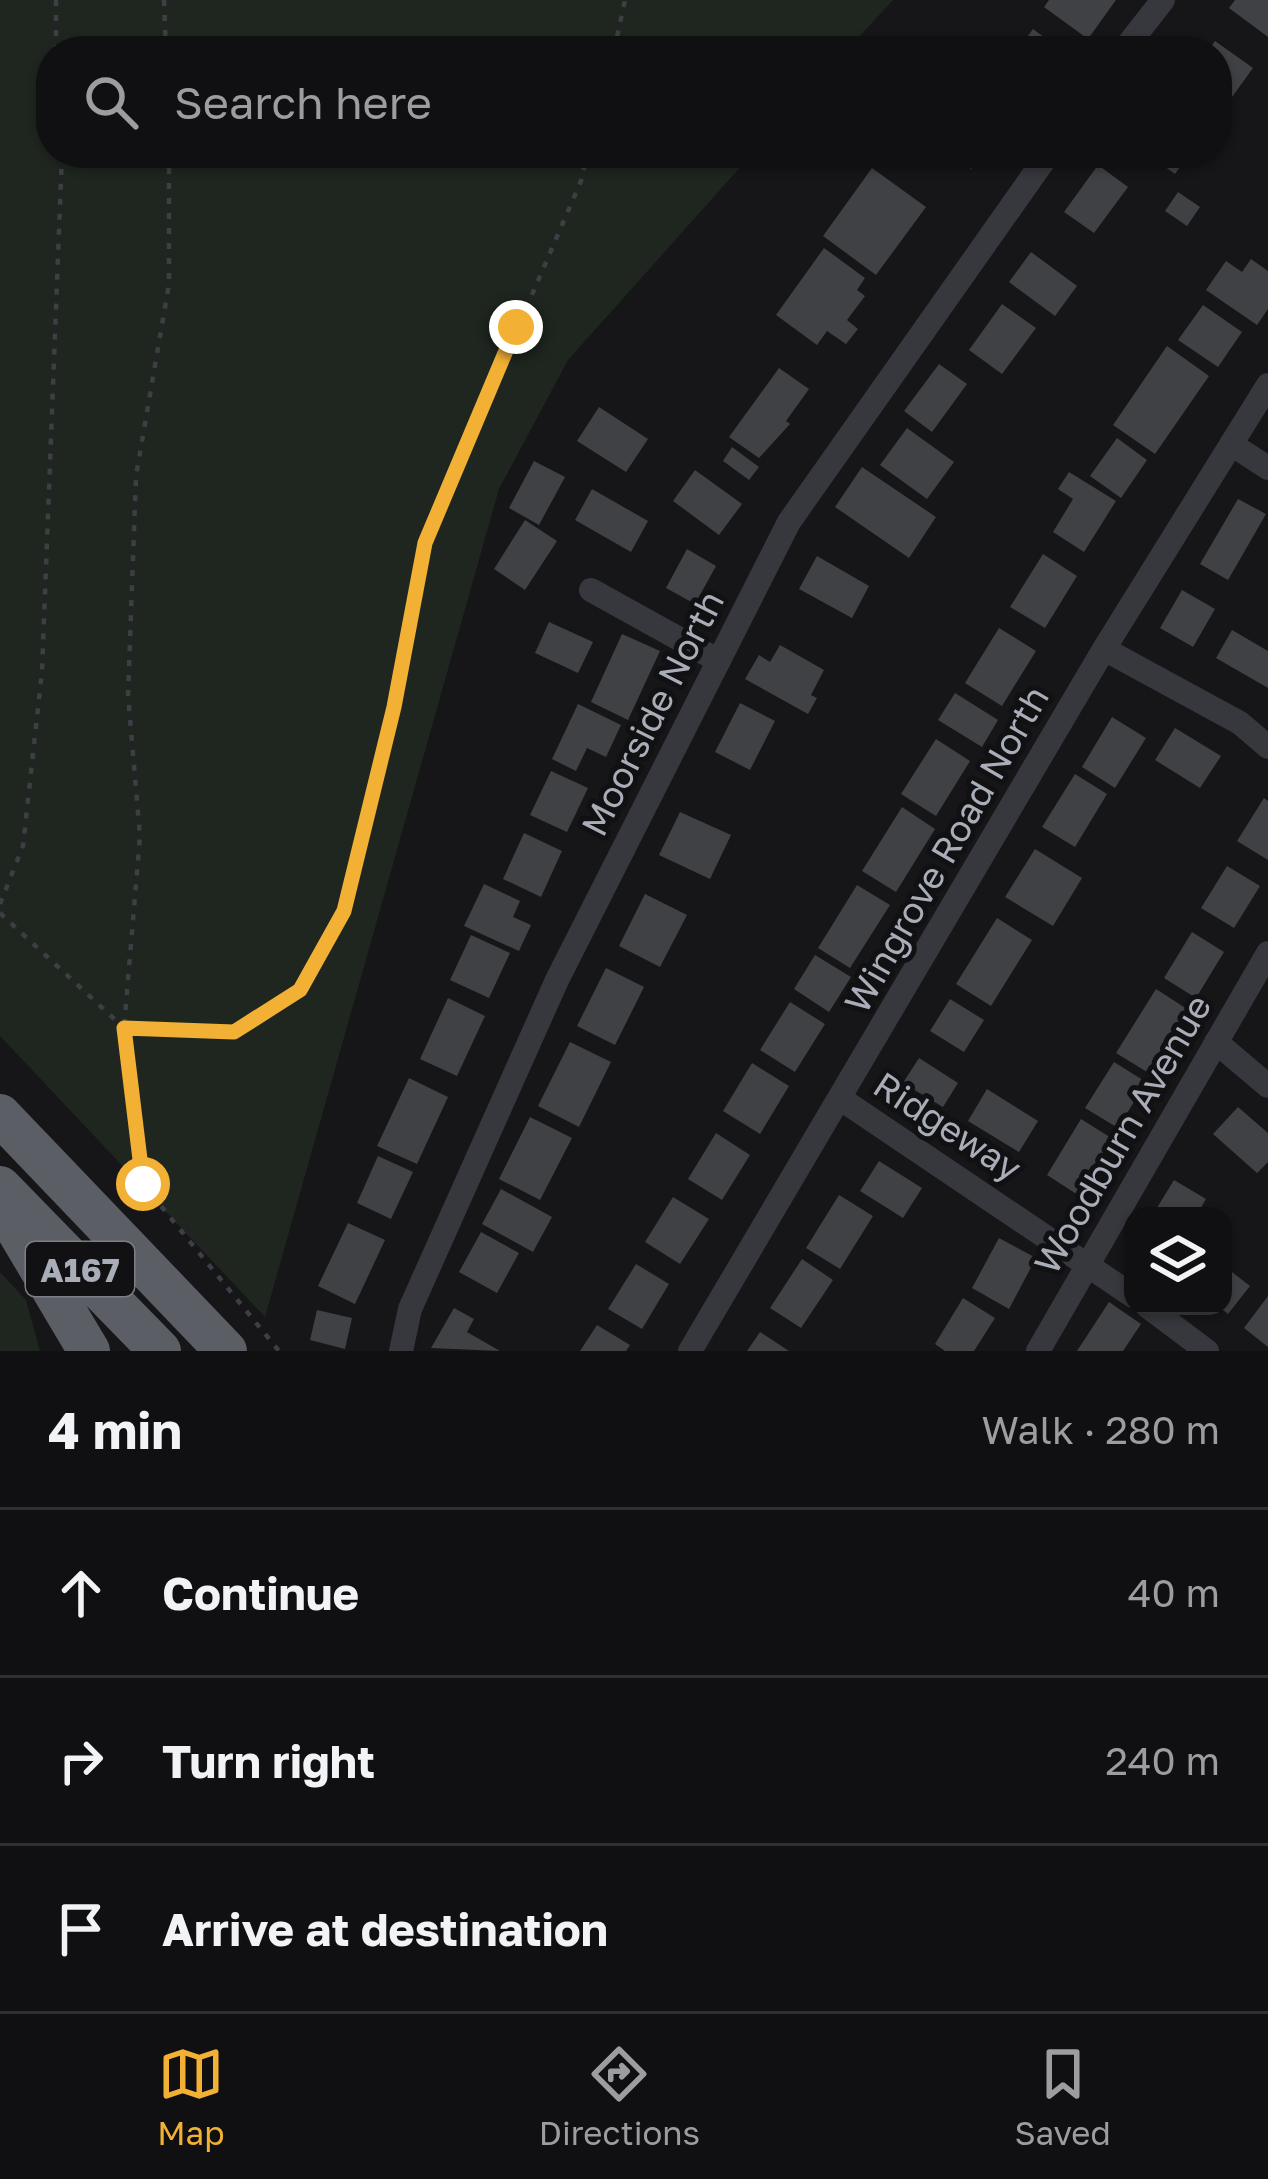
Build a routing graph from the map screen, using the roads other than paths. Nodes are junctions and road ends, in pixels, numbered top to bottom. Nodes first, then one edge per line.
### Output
1 (1162, 0) edge
2 (1134, 36) edge
3 (1038, 168) edge
4 (1268, 386) edge
5 (1231, 444) junction
6 (1268, 468) edge
7 (591, 590) dead end
8 (1104, 649) junction
9 (719, 661) junction
10 (1268, 748) edge
11 (1268, 953) edge
12 (1216, 1042) junction
13 (1268, 1086) edge
14 (841, 1100) junction
15 (0, 1115) edge
16 (0, 1187) edge
17 (0, 1201) edge
18 (1090, 1264) junction
19 (1124, 1289) edge
20 (1159, 1315) edge
21 (88, 1351) edge
22 (160, 1351) edge
23 (226, 1351) edge
24 (400, 1351) edge
25 (690, 1351) edge
26 (1038, 1351) edge
27 (1208, 1351) edge

1 - 2 street
3 - 9 street, Moorside North
4 - 5 street, Wingrove Road North
5 - 6 street
5 - 8 street, Wingrove Road North
7 - 9 street
8 - 10 street
8 - 14 street, Wingrove Road North
9 - 24 street, Moorside North
11 - 12 street, Woodburn Avenue
12 - 13 street
12 - 18 street, Woodburn Avenue
14 - 18 street, Ridgeway
14 - 25 street, Wingrove Road North
15 - 23 highway, A167
16 - 22 highway, A167
17 - 21 highway
18 - 19 street, Ridgeway
18 - 26 street, Woodburn Avenue
20 - 27 street

